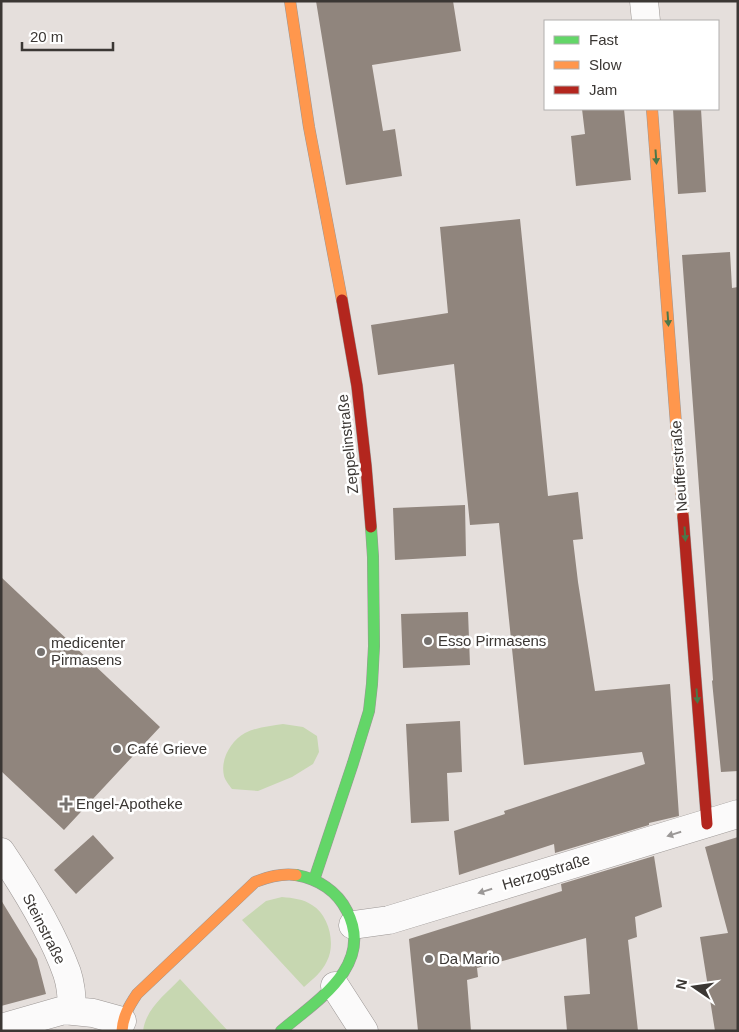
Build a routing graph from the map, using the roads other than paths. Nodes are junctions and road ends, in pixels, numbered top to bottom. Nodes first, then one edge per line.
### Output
1 (290, 1) edge
2 (644, 1) edge
3 (646, 20) edge
4 (652, 110) edge
5 (738, 814) edge
6 (707, 824) junction
7 (1, 852) edge
8 (314, 880) junction
9 (353, 925) junction
10 (335, 986) junction
11 (72, 1011) junction
12 (122, 1026) edge
13 (1, 1028) edge
14 (281, 1031) edge
15 (364, 1031) edge

1 - 8 street, Zeppelinstraße
2 - 3 street
4 -> 6 street, Neufferstraße
5 - 6 street, Herzogstraße
6 -> 9 street, Herzogstraße
7 - 11 street, Steinstraße
8 - 9 street
8 - 12 street
9 - 10 street
10 - 14 street
10 - 15 street
11 - 12 street
11 - 13 street

